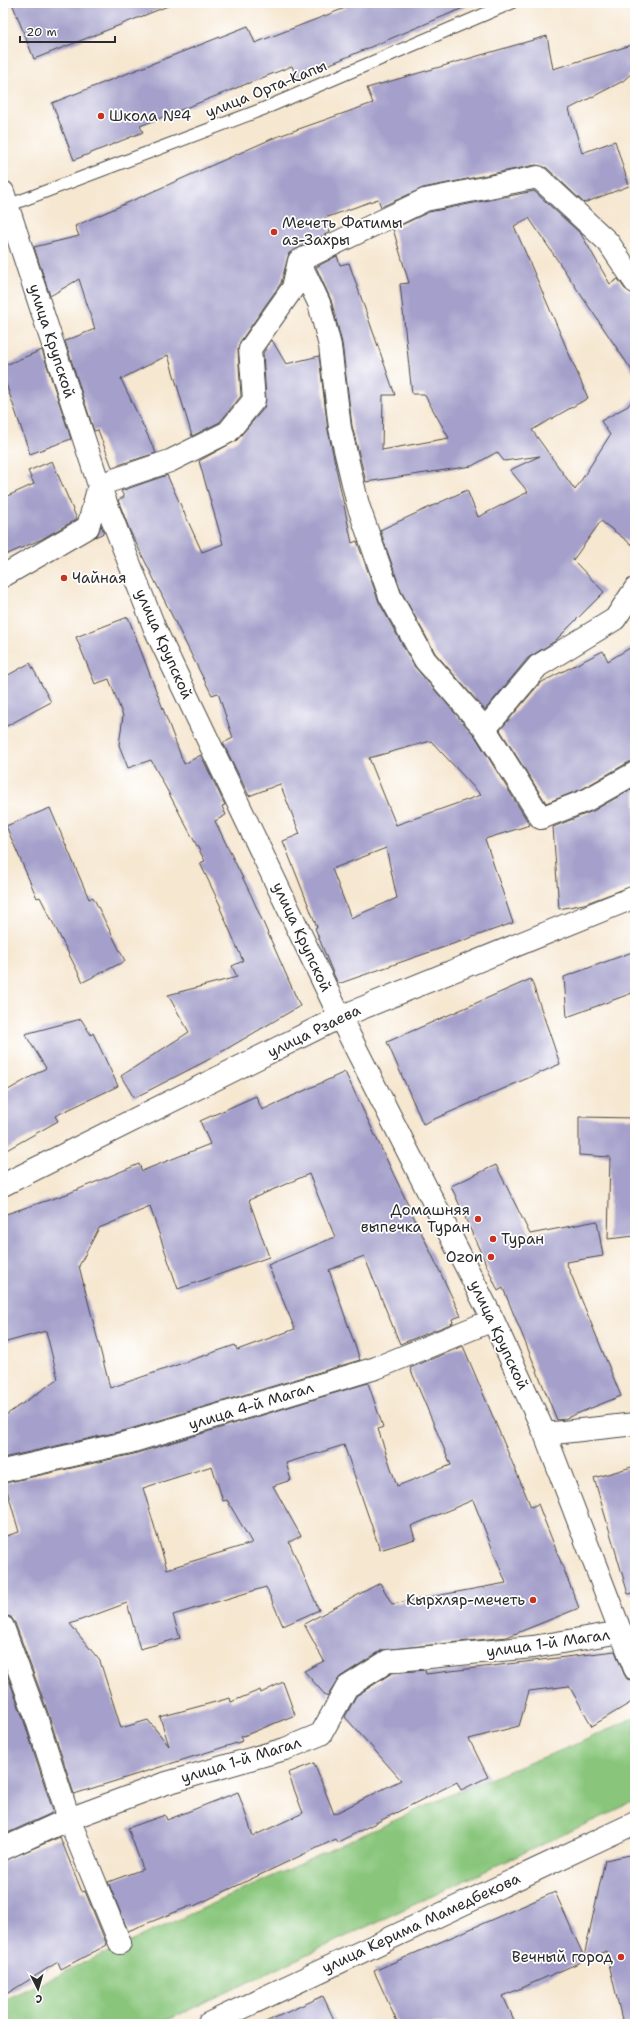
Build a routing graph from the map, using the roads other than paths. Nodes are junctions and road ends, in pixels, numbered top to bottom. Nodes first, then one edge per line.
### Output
1 (511, 3) edge
2 (5, 199) edge
3 (299, 261) junction
4 (635, 282) edge
5 (99, 485) junction
6 (3, 576) edge
7 (635, 589) edge
8 (485, 730) junction
9 (635, 773) edge
10 (635, 896) edge
11 (340, 1017) junction
12 (3, 1185) edge
13 (493, 1320) junction
14 (635, 1424) edge
15 (545, 1434) junction
16 (3, 1471) edge
17 (3, 1627) edge
18 (621, 1632) junction
19 (635, 1669) edge
20 (69, 1819) junction
21 (635, 1823) edge
22 (3, 1849) edge
23 (120, 1943) dead end
24 (208, 2024) edge

1 - 2 lane, улица Орта-Капы
2 - 5 street, улица Крупской
3 - 4 street
3 - 5 street
3 - 8 street
5 - 6 street
5 - 11 street, улица Крупской
7 - 8 street
8 - 9 street
10 - 11 street, улица Рзаева
11 - 12 street, улица Рзаева
11 - 13 street, улица Крупской
13 - 15 street, улица Крупской
13 - 16 street, улица 4-й Магал
14 - 15 street
15 - 18 street, улица Крупской
17 - 20 street
18 - 19 street, улица Крупской
18 - 20 street, улица 1-й Магал
20 - 22 street, улица 1-й Магал
20 - 23 street
21 - 24 street, улица Керима Мамедбекова

